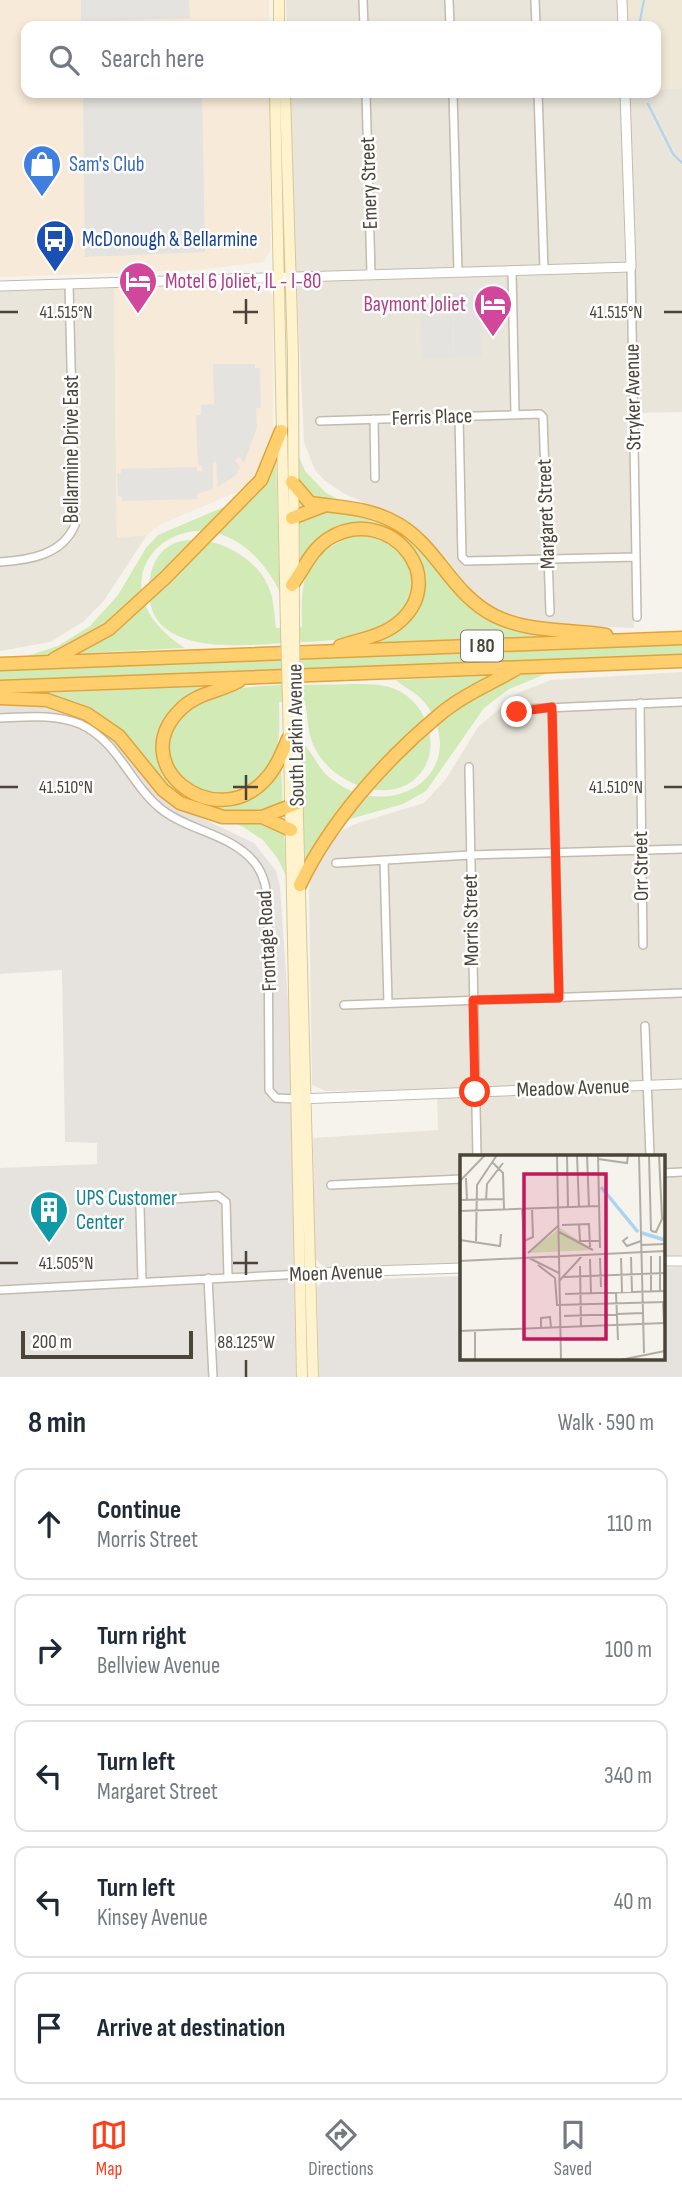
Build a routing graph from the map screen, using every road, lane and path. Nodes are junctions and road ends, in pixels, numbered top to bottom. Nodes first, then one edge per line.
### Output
1 (279, 0) edge
2 (363, 0) edge
3 (449, 0) edge
4 (535, 0) edge
5 (622, 0) edge
6 (279, 21) edge
7 (364, 21) edge
8 (450, 21) edge
9 (536, 21) edge
10 (623, 21) edge
11 (275, 98) edge
12 (285, 98) edge
13 (366, 98) edge
14 (453, 98) edge
15 (538, 98) edge
16 (625, 98) edge
17 (631, 267) junction
18 (544, 269) junction
19 (512, 270) junction
20 (458, 272) junction
21 (372, 274) junction
22 (291, 276) junction
23 (278, 277) junction
24 (69, 284) junction
25 (0, 286) edge
26 (515, 414) junction
27 (459, 416) junction
28 (543, 417) joint
29 (373, 419) junction
30 (320, 421) dead end
31 (281, 431) junction
32 (375, 478) dead end
33 (292, 482) junction
34 (326, 505) junction
35 (292, 518) junction
36 (636, 557) junction
37 (547, 559) junction
38 (0, 562) edge
39 (292, 585) junction
40 (550, 612) dead end
41 (637, 617) dead end
42 (290, 629) junction
43 (682, 638) edge
44 (637, 640) junction
45 (326, 651) junction
46 (682, 661) edge
47 (36, 663) junction
48 (0, 664) edge
49 (517, 667) junction
50 (246, 677) junction
51 (0, 687) edge
52 (0, 698) edge
53 (682, 702) edge
54 (292, 704) junction
55 (640, 704) junction
56 (552, 707) junction
57 (0, 718) edge
58 (510, 719) dead end
59 (288, 738) junction
60 (469, 767) dead end
61 (294, 804) junction
62 (262, 817) junction
63 (291, 831) junction
64 (682, 849) edge
65 (641, 851) junction
66 (555, 854) junction
67 (470, 855) junction
68 (384, 860) junction
69 (337, 863) dead end
70 (300, 885) junction
71 (643, 945) dead end
72 (682, 993) edge
73 (559, 998) junction
74 (473, 1000) junction
75 (388, 1003) junction
76 (345, 1005) dead end
77 (645, 1026) dead end
78 (682, 1084) edge
79 (648, 1085) junction
80 (475, 1092) junction
81 (301, 1098) junction
82 (477, 1155) edge
83 (650, 1155) edge
84 (682, 1172) edge
85 (664, 1173) edge
86 (460, 1179) edge
87 (331, 1185) dead end
88 (664, 1261) edge
89 (682, 1261) edge
90 (460, 1268) edge
91 (305, 1273) junction
92 (228, 1277) junction
93 (208, 1278) junction
94 (142, 1281) junction
95 (0, 1290) edge
96 (213, 1377) edge
97 (302, 1377) edge
98 (313, 1377) edge

1 - 6 main road
2 - 7 street
3 - 8 street
4 - 9 street
5 - 10 street
11 - 23 main road, South Larkin Avenue
12 - 22 main road, South Larkin Avenue
13 - 21 street, Emery Street
14 - 20 street
15 - 18 street
16 - 17 street, Stryker Avenue
17 - 18 street
17 - 36 street, Stryker Avenue
18 - 19 street
19 - 20 street
19 - 26 street
20 - 21 street
21 - 22 street
22 - 23 street
22 - 33 main road, South Larkin Avenue
23 - 24 street
23 - 31 main road, South Larkin Avenue
24 - 25 street
24 - 38 street, Bellarmine Drive East
26 - 27 street, Ferris Place
26 - 28 street, Ferris Place
27 - 29 street, Ferris Place
27 - 37 street
28 - 37 street, Margaret Street
29 - 30 street, Ferris Place
29 - 32 street
31 - 42 main road, South Larkin Avenue
31 - 47 highway
33 - 34 highway
33 - 35 main road, South Larkin Avenue
34 - 35 highway
34 - 44 highway
35 - 39 main road, South Larkin Avenue
36 - 37 street
36 - 41 street, Stryker Avenue
37 - 40 street, Margaret Street
39 - 42 main road, South Larkin Avenue
39 - 45 highway
42 - 54 main road, South Larkin Avenue, bridge
43 - 44 highway, I 80
44 - 45 highway, I 80
45 - 47 highway, I 80
46 - 49 highway, I 80
47 - 48 highway, I 80
49 - 50 highway, I 80
49 - 70 highway
50 - 51 highway, I 80
50 - 59 highway
52 - 62 highway
53 - 55 street
54 - 59 main road, South Larkin Avenue
54 - 61 main road, South Larkin Avenue
55 - 56 street
55 - 65 street, Orr Street
56 - 58 street
56 - 66 street
57 - 81 street, Frontage Road
59 - 61 main road, South Larkin Avenue
60 - 67 street, Morris Street
61 - 62 highway
61 - 63 main road, South Larkin Avenue
61 - 70 main road, South Larkin Avenue
62 - 63 highway
63 - 81 main road, South Larkin Avenue
64 - 65 street
65 - 66 street
65 - 71 street, Orr Street
66 - 67 street
66 - 73 street
67 - 68 street
67 - 74 street, Morris Street
68 - 69 street
68 - 75 street
70 - 81 main road, South Larkin Avenue
72 - 73 street
73 - 74 street
74 - 75 street
74 - 80 street, Morris Street
75 - 76 street
77 - 79 street
78 - 79 street, Meadow Avenue
79 - 80 street, Meadow Avenue
79 - 83 street
80 - 81 street, Meadow Avenue
80 - 82 street, Morris Street
81 - 91 main road, South Larkin Avenue
84 - 85 street
86 - 87 street
88 - 89 street
90 - 91 street, Moen Avenue
91 - 92 street, Moen Avenue
91 - 97 main road, South Larkin Avenue
91 - 98 main road, South Larkin Avenue
92 - 93 street, Moen Avenue
92 - 94 street
93 - 94 street, Moen Avenue
93 - 96 street
94 - 95 street, Moen Avenue

